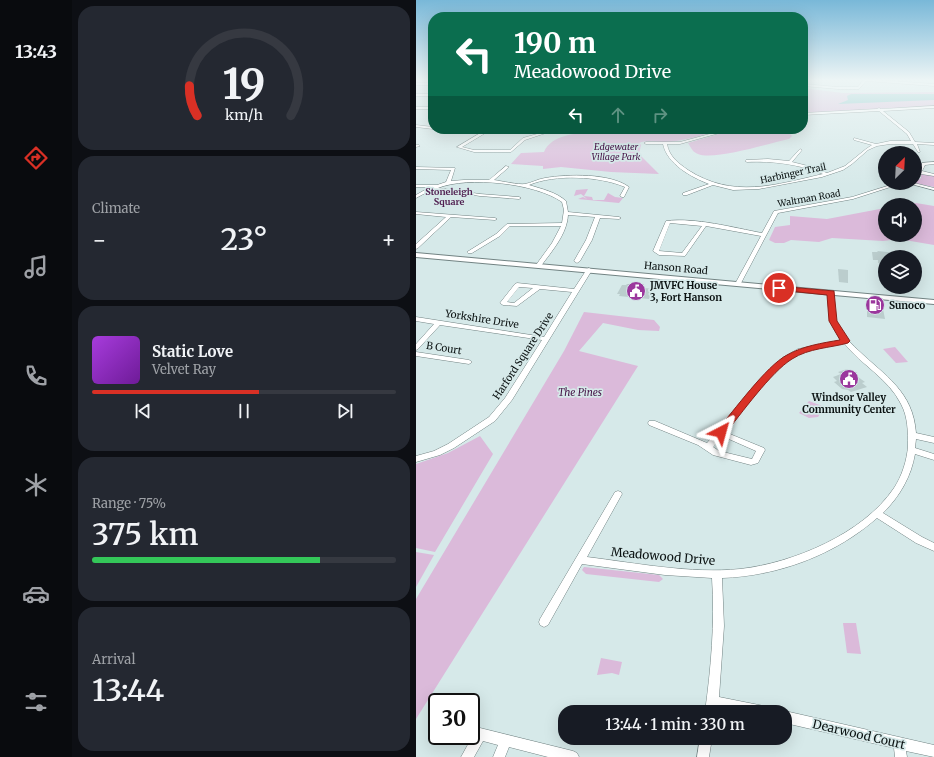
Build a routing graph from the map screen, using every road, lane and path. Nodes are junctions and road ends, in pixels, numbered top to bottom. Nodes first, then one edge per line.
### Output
1 (887, 115) edge
2 (416, 126) edge
3 (428, 127) edge
4 (481, 134) edge
5 (536, 134) edge
6 (714, 134) edge
7 (855, 138) dead end
8 (646, 143) dead end
9 (915, 143) junction
10 (665, 144) junction
11 (934, 144) edge
12 (875, 145) junction
13 (916, 146) edge
14 (800, 150) dead end
15 (748, 161) dead end
16 (790, 162) junction
17 (934, 163) edge
18 (507, 167) dead end
19 (922, 167) edge
20 (416, 168) edge
21 (922, 172) edge
22 (826, 174) junction
23 (934, 175) edge
24 (490, 182) junction
25 (448, 183) junction
26 (712, 184) junction
27 (416, 186) edge
28 (524, 186) junction
29 (922, 186) edge
30 (434, 187) junction
31 (934, 189) edge
32 (879, 190) edge
33 (685, 194) dead end
34 (622, 196) dead end
35 (416, 197) edge
36 (519, 198) dead end
37 (416, 213) edge
38 (567, 213) junction
39 (450, 216) junction
40 (598, 216) junction
41 (619, 218) dead end
42 (495, 219) dead end
43 (564, 224) junction
44 (704, 226) junction
45 (764, 235) junction
46 (416, 247) edge
47 (470, 252) dead end
48 (416, 255) edge
49 (577, 261) dead end
50 (539, 265) junction
51 (589, 270) junction
52 (738, 284) junction
53 (539, 287) junction
54 (576, 291) junction
55 (831, 293) junction
56 (934, 302) edge
57 (416, 319) edge
58 (439, 322) junction
59 (546, 339) junction
60 (846, 341) junction
61 (416, 348) edge
62 (416, 354) edge
63 (469, 362) dead end
64 (652, 423) dead end
65 (721, 432) junction
66 (912, 435) junction
67 (934, 440) edge
68 (709, 448) junction
69 (911, 450) junction
70 (934, 457) edge
71 (416, 459) edge
72 (618, 494) dead end
73 (878, 514) junction
74 (934, 547) edge
75 (580, 560) junction
76 (717, 574) junction
77 (544, 622) dead end
78 (712, 705) edge
79 (792, 719) edge
80 (506, 740) junction
81 (899, 744) junction
82 (705, 745) edge
83 (934, 751) edge
84 (467, 757) edge
85 (499, 757) edge
86 (573, 757) edge
87 (703, 757) edge
88 (901, 757) edge

1 - 9 street
2 - 3 street
4 - 5 street
6 - 10 street
7 - 12 street
8 - 10 street
9 - 11 street, Harbinger Trail
9 - 12 street, Harbinger Trail
9 - 13 street
10 - 26 street, Harbinger Trail
12 - 22 street, Harbinger Trail
14 - 16 street
15 - 16 street
16 - 22 street
17 - 19 street
18 - 24 street
20 - 25 street
21 - 23 street
22 - 26 street, Harbinger Trail
24 - 25 street
24 - 28 street
25 - 30 street
26 - 33 street
27 - 30 street
28 - 34 street
28 - 38 street
29 - 31 street
30 - 35 street
30 - 36 street
32 - 45 street, Waltman Road
37 - 39 street
38 - 40 street
38 - 43 street
39 - 42 street
39 - 46 street
40 - 41 street
40 - 49 street
43 - 47 street
43 - 50 street
44 - 44 street
44 - 45 street
45 - 52 street, Waltman Road
48 - 50 street, Hanson Road
50 - 51 street, Hanson Road
51 - 52 street, Hanson Road
51 - 54 street, Harford Square Drive
52 - 55 street, Hanson Road
53 - 53 street
53 - 54 street
54 - 59 street, Harford Square Drive
55 - 56 street, Hanson Road
55 - 60 street, Meadowood Drive
57 - 58 street, Yorkshire Drive
58 - 59 street, Yorkshire Drive
58 - 61 street, B Court
59 - 71 street, Harford Square Drive
60 - 65 street
60 - 66 street, Meadowood Drive
62 - 63 street, B Court
64 - 68 street
65 - 68 street
65 - 68 street
66 - 67 street
66 - 69 street, Meadowood Drive
69 - 70 street
69 - 73 street, Meadowood Drive
72 - 75 street
73 - 74 street
73 - 76 street, Meadowood Drive
75 - 76 street, Meadowood Drive
75 - 77 street
76 - 78 street
79 - 81 street, Dearwood Court
80 - 84 street
80 - 85 street
80 - 86 street
81 - 83 street, Dearwood Court
81 - 88 street
82 - 87 street

